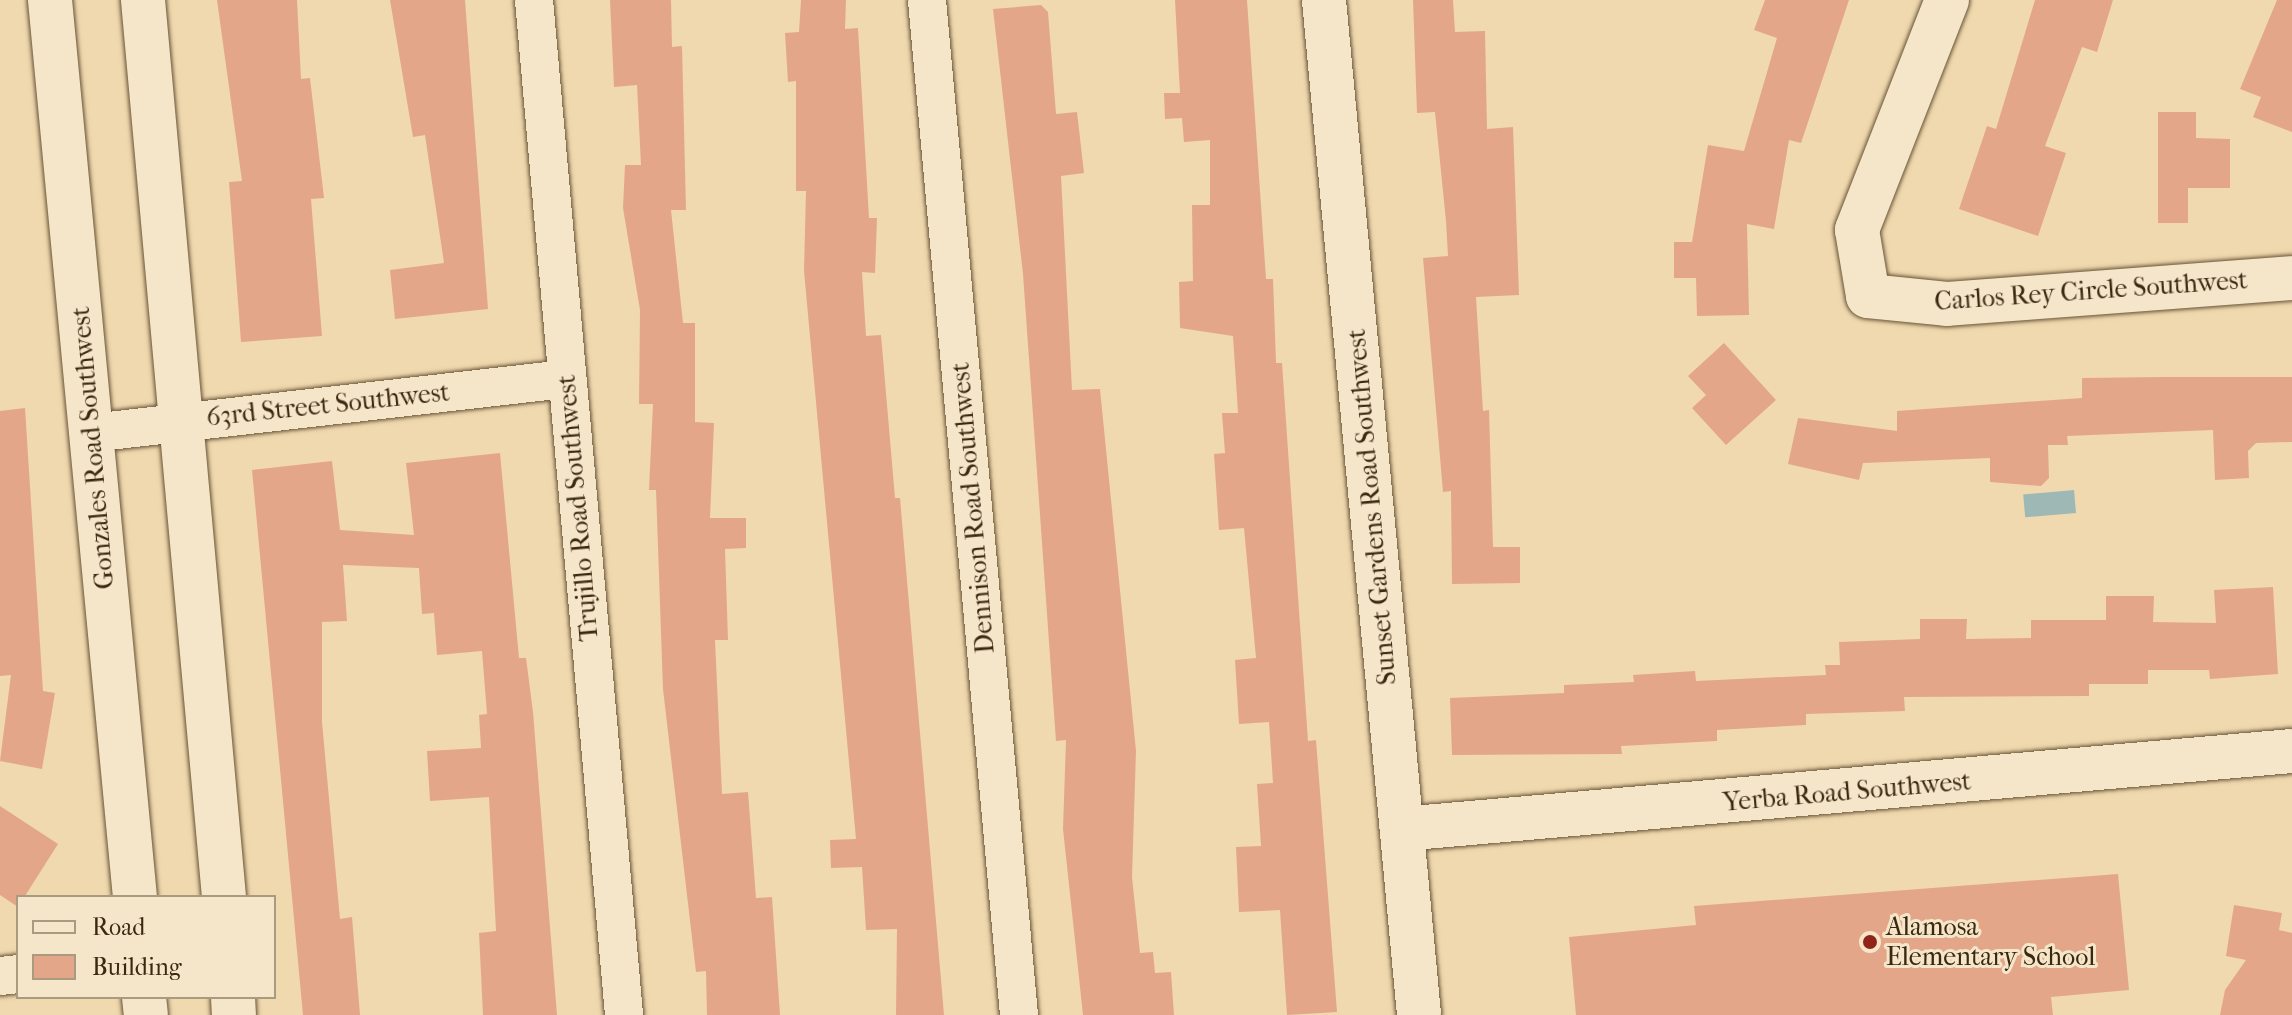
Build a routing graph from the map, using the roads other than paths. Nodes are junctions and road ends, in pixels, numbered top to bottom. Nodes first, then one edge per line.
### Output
1 (50, 0) edge
2 (143, 0) edge
3 (534, 0) edge
4 (927, 0) edge
5 (1324, 0) edge
6 (1947, 0) edge
7 (2292, 278) edge
8 (566, 379) junction
9 (183, 421) junction
10 (91, 433) junction
11 (2292, 751) edge
12 (1402, 829) junction
13 (135, 895) edge
14 (224, 895) edge
15 (624, 1015) edge
16 (1019, 1015) edge
17 (1419, 1015) edge

1 - 10 street, Gonzales Road Southwest
2 - 9 street
3 - 8 street, Trujillo Road Southwest
4 - 16 street, Dennison Road Southwest
5 - 12 street, Sunset Gardens Road Southwest
6 - 7 street, Carlos Rey Circle Southwest
8 - 9 street, 63rd Street Southwest
8 - 15 street, Trujillo Road Southwest
9 - 10 street, 63rd Street Southwest
9 - 14 street
10 - 13 street, Gonzales Road Southwest
11 - 12 street, Yerba Road Southwest
12 - 17 street, Sunset Gardens Road Southwest

